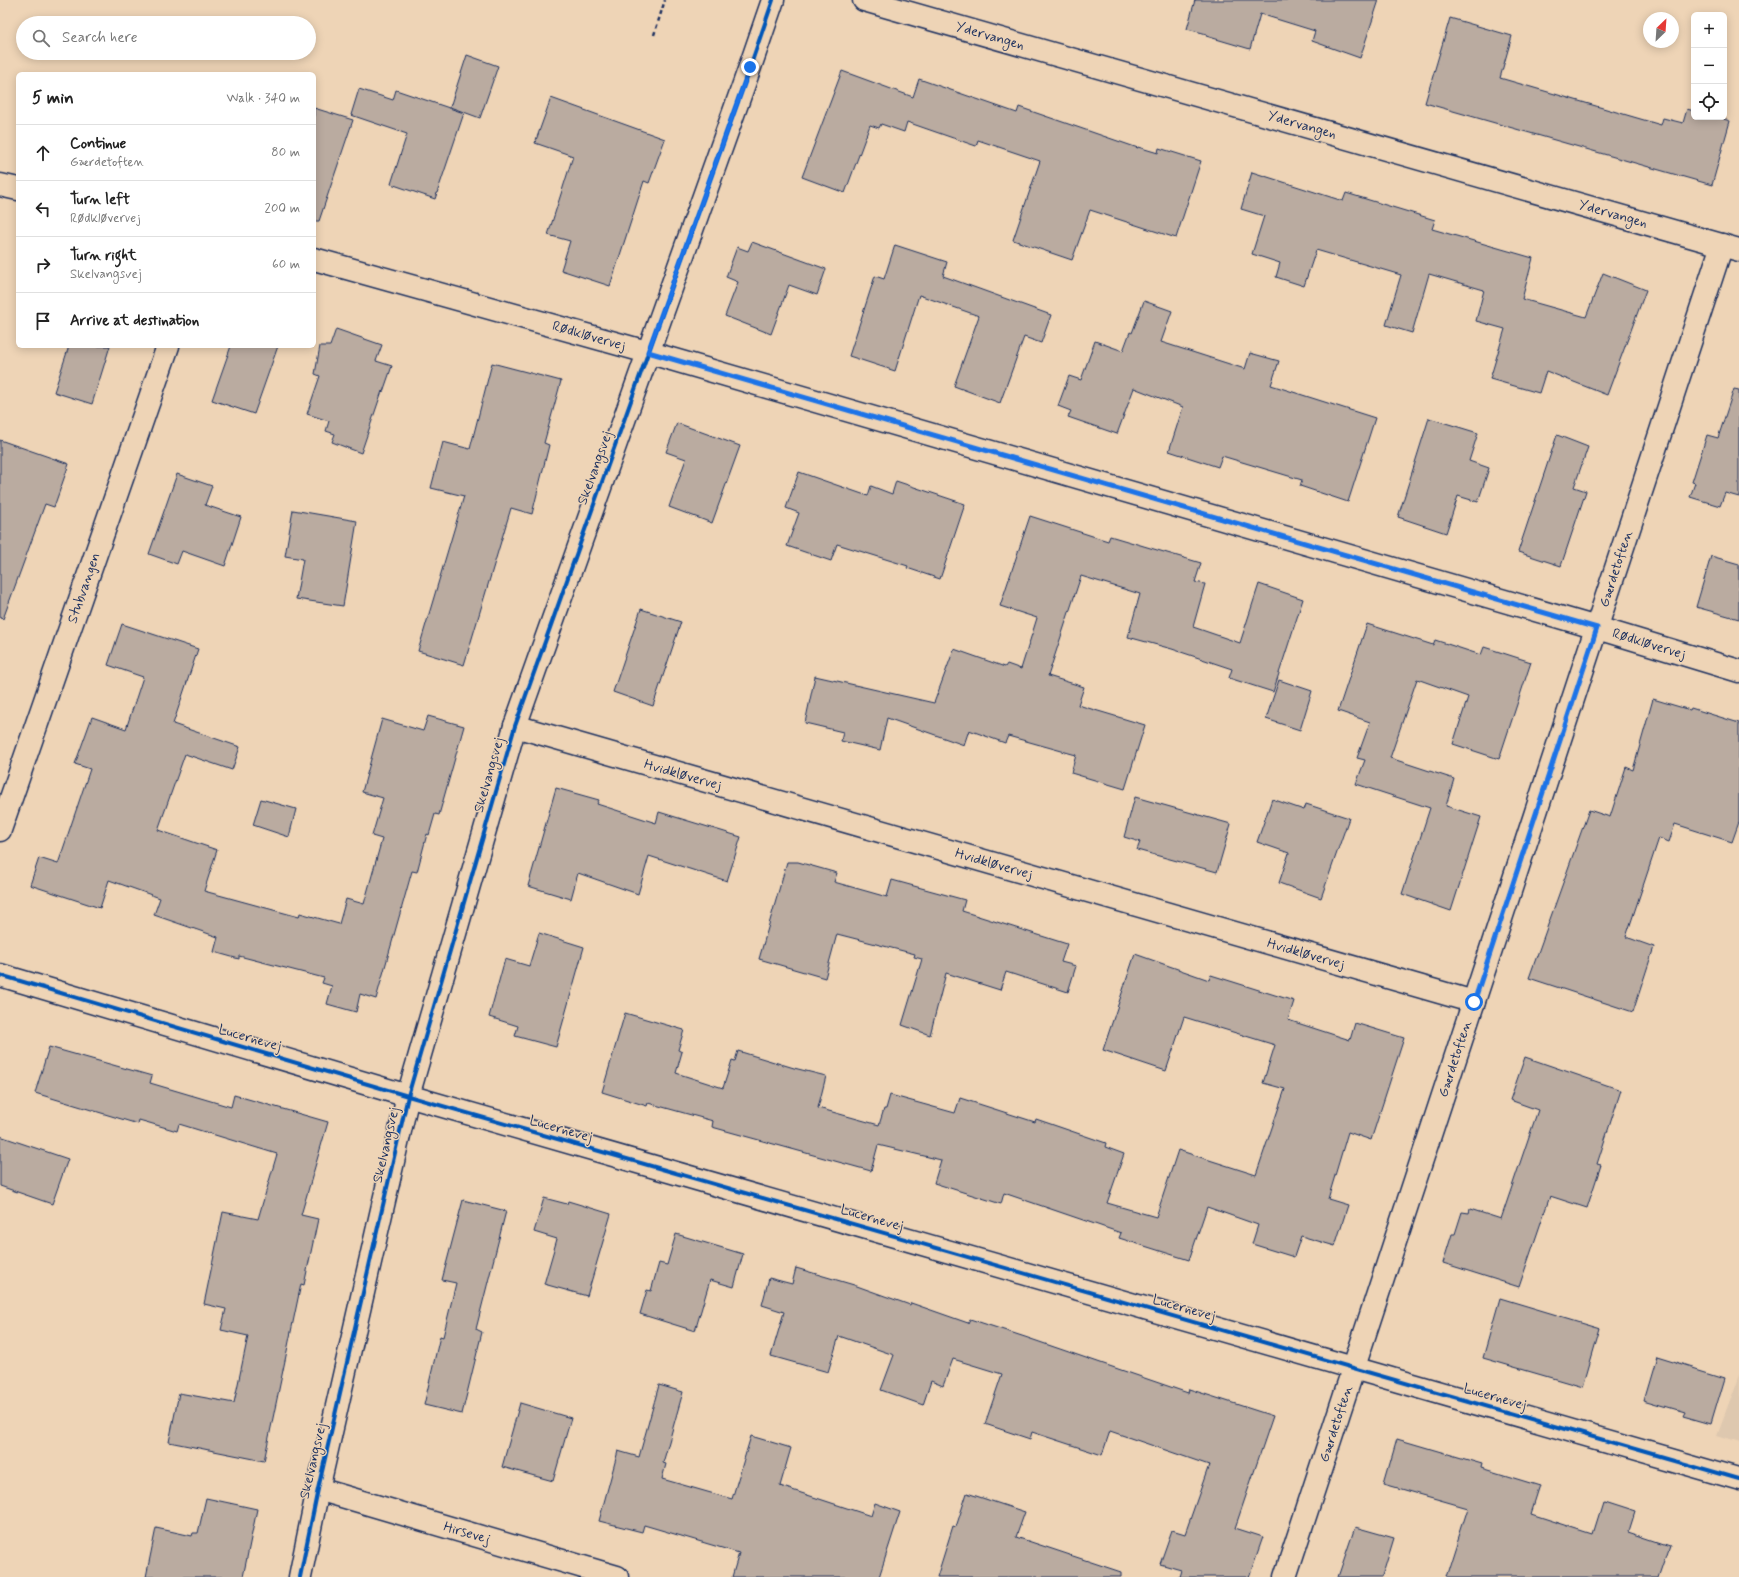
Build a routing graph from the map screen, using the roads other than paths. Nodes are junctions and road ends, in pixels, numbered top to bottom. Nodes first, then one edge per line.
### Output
1 (773, 0) edge
2 (864, 0) edge
3 (0, 185) edge
4 (16, 189) edge
5 (1731, 248) edge
6 (316, 260) edge
7 (167, 348) edge
8 (648, 352) junction
9 (1597, 628) junction
10 (1739, 671) edge
11 (515, 726) junction
12 (0, 830) edge
13 (0, 975) edge
14 (1474, 1002) junction
15 (408, 1096) junction
16 (1354, 1368) junction
17 (1739, 1479) edge
18 (318, 1489) junction
19 (300, 1577) edge
20 (617, 1577) edge
21 (1285, 1577) edge

1 - 8 street, Skelvangsvej
2 - 5 street, Ydervangen
3 - 4 street
5 - 9 street, Gærdetoften
6 - 8 street, Rødkløvervej
7 - 12 street, Stubvangen
8 - 9 street, Rødkløvervej
8 - 11 street, Skelvangsvej
9 - 10 street, Rødkløvervej
9 - 14 street, Gærdetoften
11 - 14 street, Hvidkløvervej
11 - 15 street, Skelvangsvej
13 - 15 street, Lucernevej
14 - 16 street, Gærdetoften
15 - 16 street, Lucernevej
15 - 18 street, Skelvangsvej
16 - 17 street, Lucernevej
16 - 21 street, Gærdetoften
18 - 19 street, Skelvangsvej
18 - 20 street, Hirsevej

